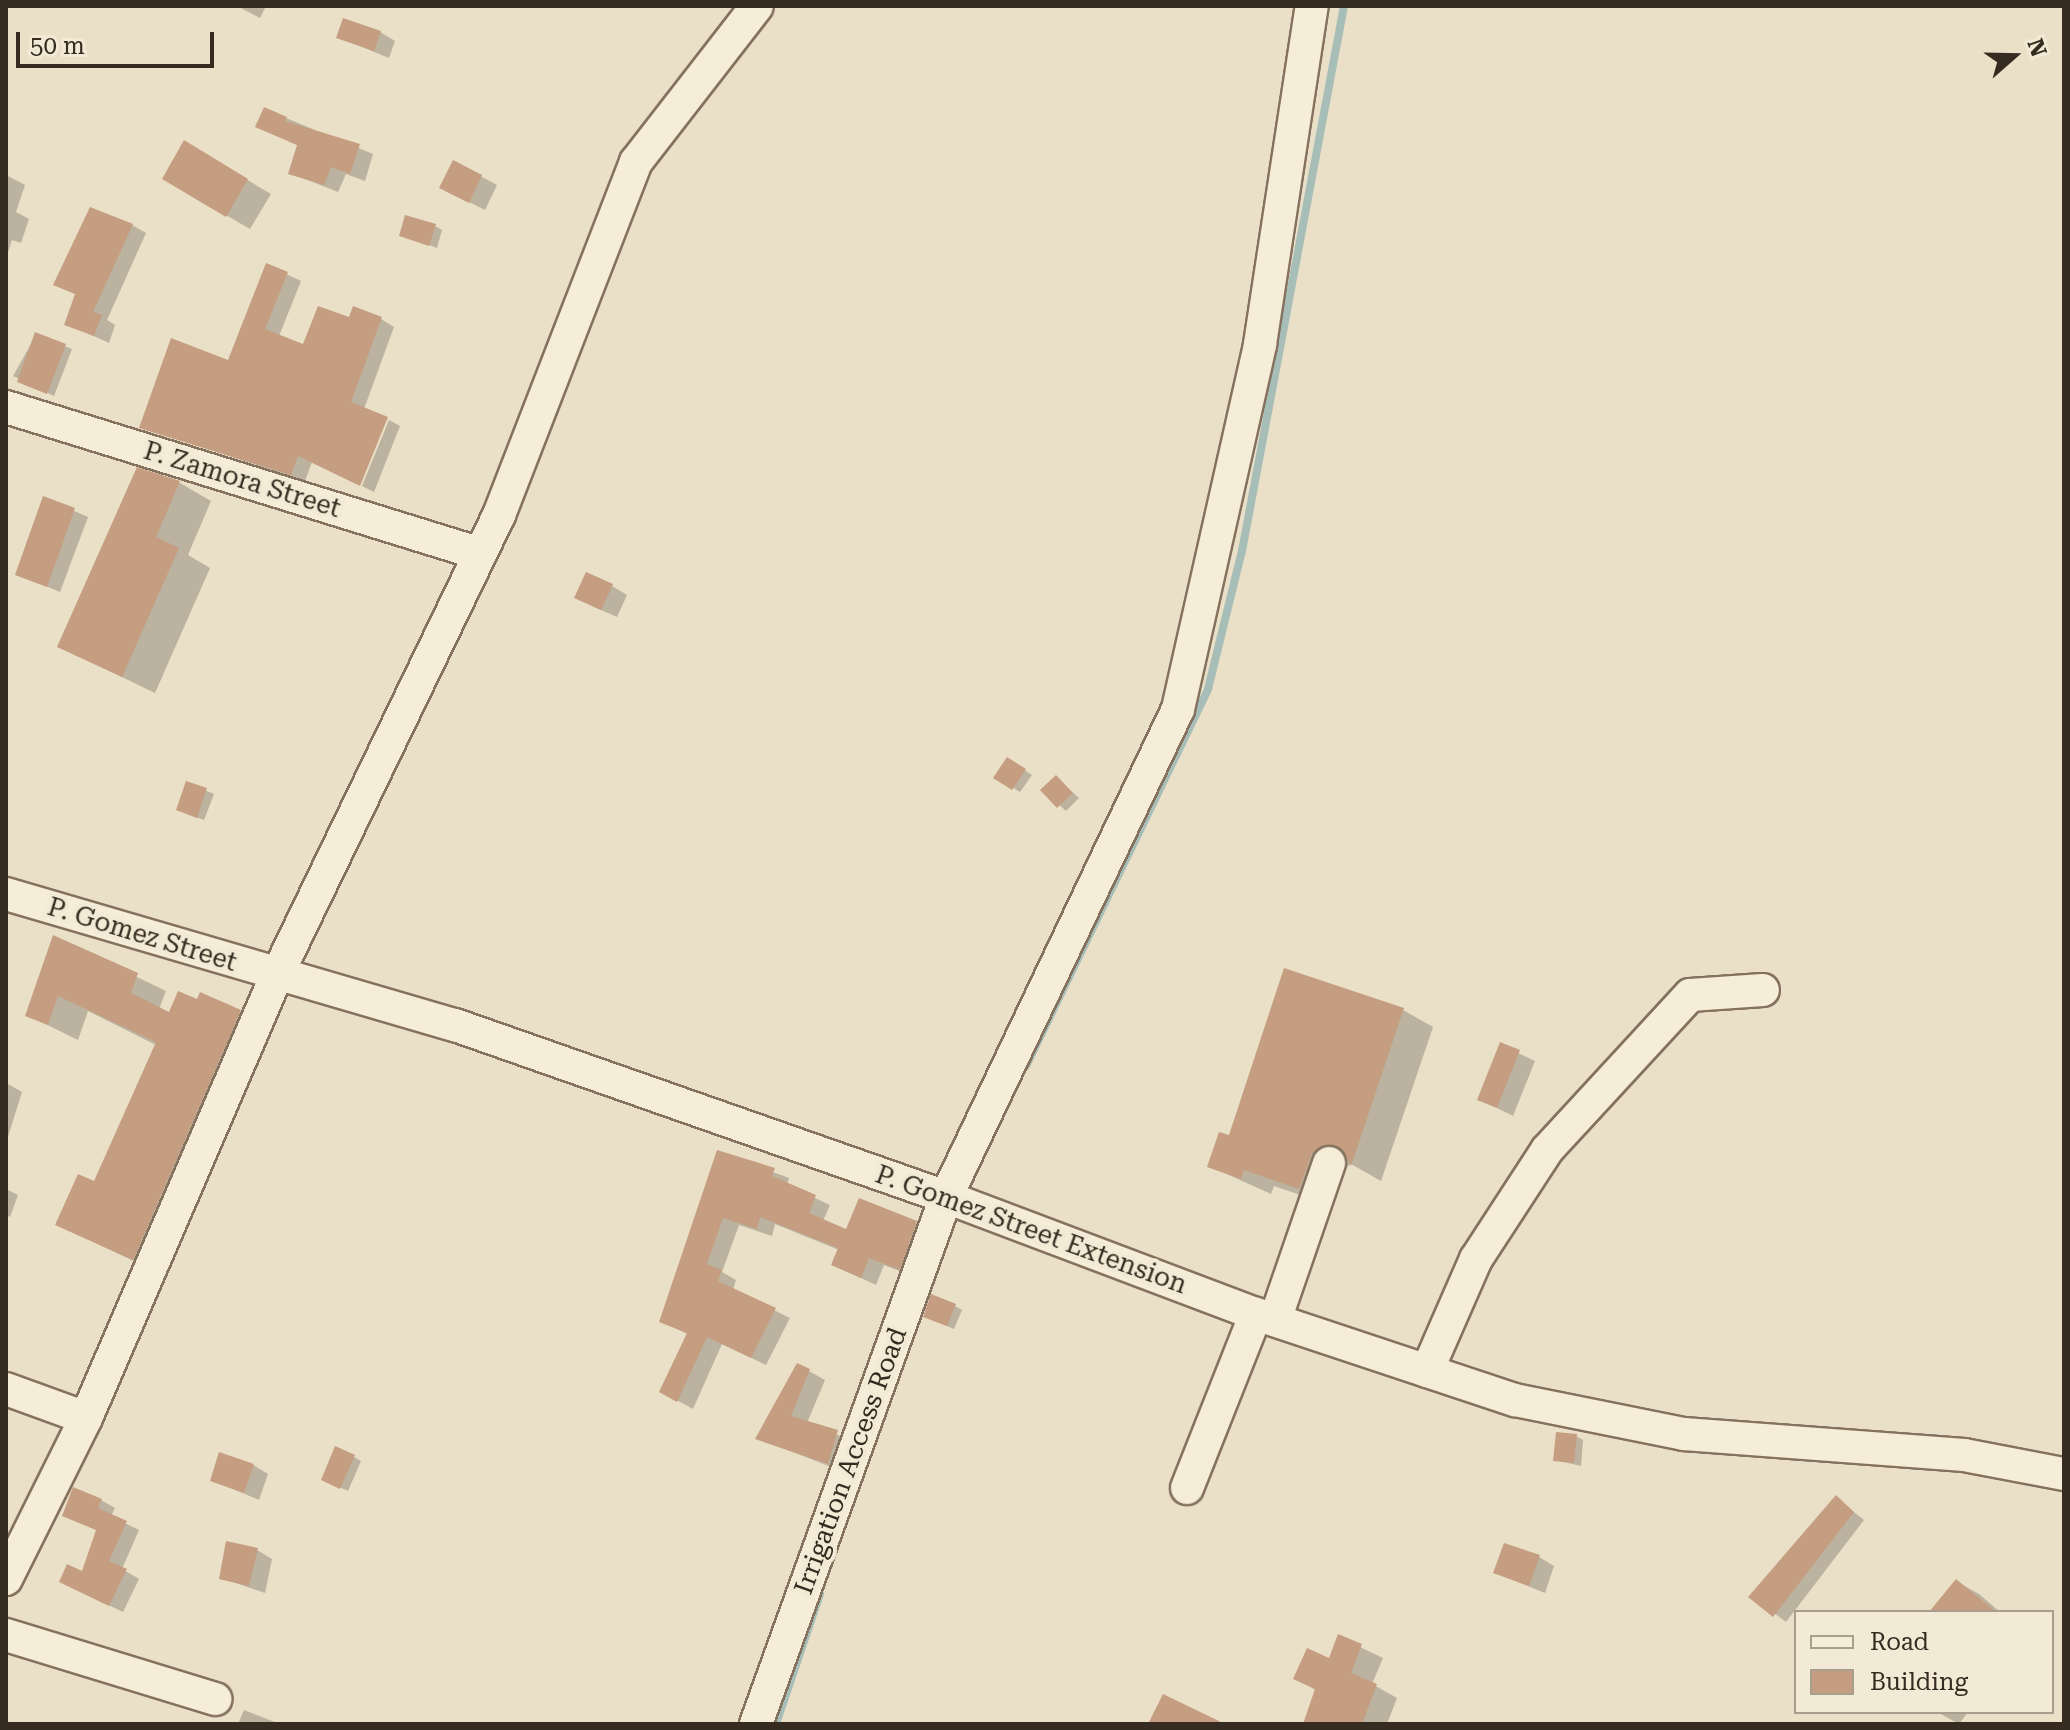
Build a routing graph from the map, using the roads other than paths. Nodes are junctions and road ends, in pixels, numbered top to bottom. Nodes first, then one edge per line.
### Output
1 (757, 6) edge
2 (1312, 6) edge
3 (6, 407) edge
4 (479, 553) junction
5 (6, 894) edge
6 (277, 975) junction
7 (1763, 990) dead end
8 (1329, 1163) dead end
9 (946, 1197) junction
10 (1266, 1317) junction
11 (1427, 1371) junction
12 (6, 1389) edge
13 (86, 1418) junction
14 (2060, 1467) edge
15 (1187, 1488) dead end
16 (6, 1579) edge
17 (6, 1635) edge
18 (215, 1699) dead end
19 (756, 1724) edge

1 - 4 street
2 - 9 street, Irrigation Access Road
3 - 4 street, P. Zamora Street
4 - 6 street
5 - 6 street, P. Gomez Street
6 - 9 street, P. Gomez Street Extension
6 - 13 street
7 - 11 street
8 - 10 street
9 - 10 street, P. Gomez Street Extension
9 - 19 street, Irrigation Access Road
10 - 11 street, P. Gomez Street Extension
10 - 15 street
11 - 14 street, P. Gomez Street Extension
12 - 13 street
13 - 16 street
17 - 18 street

